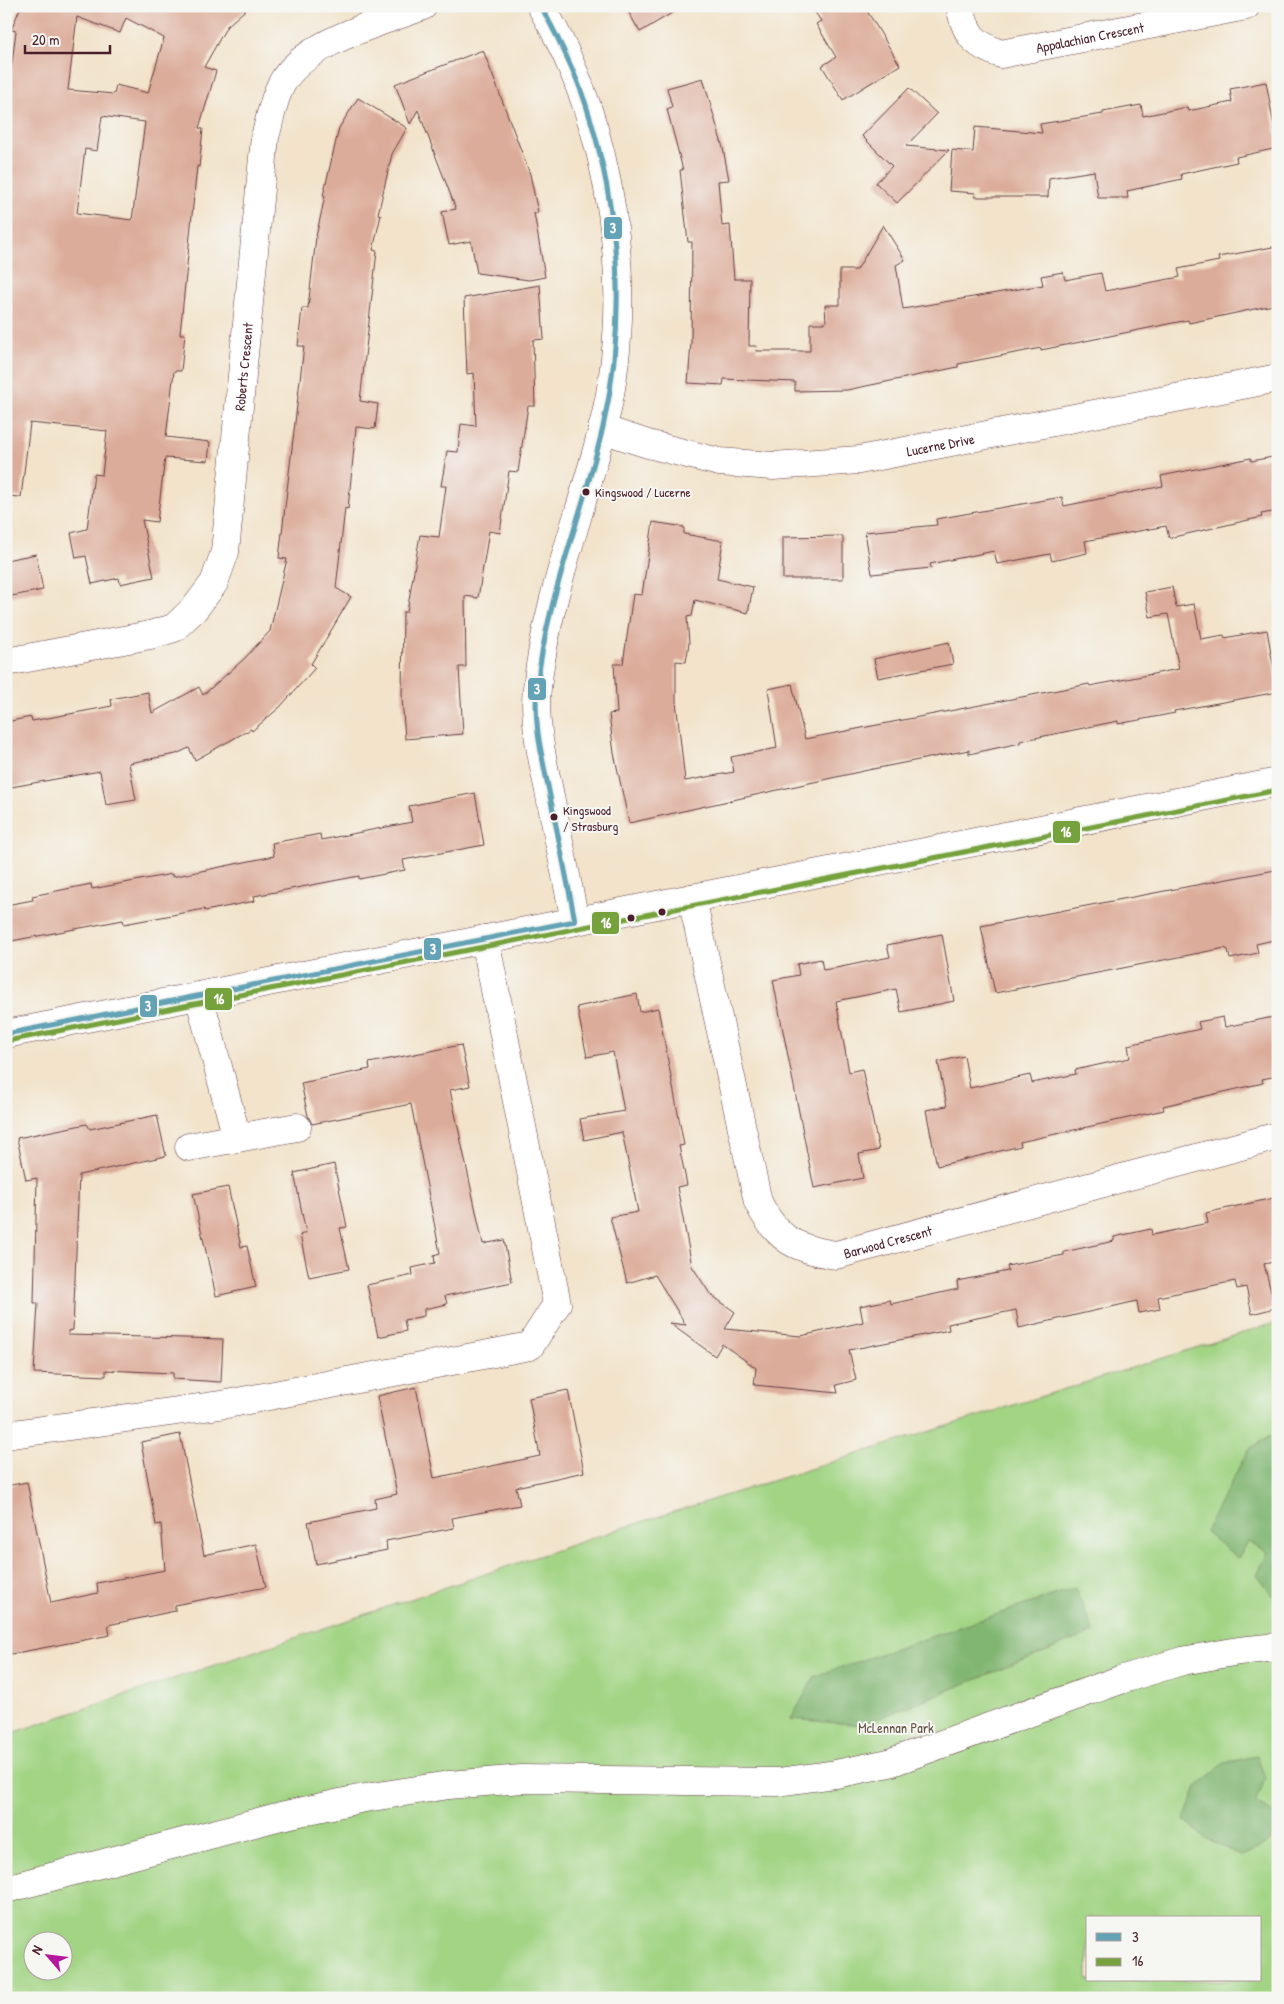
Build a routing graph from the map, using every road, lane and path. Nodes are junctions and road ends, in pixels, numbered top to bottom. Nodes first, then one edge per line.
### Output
1 (424, 6) edge
2 (541, 6) edge
3 (960, 6) edge
4 (1246, 6) edge
5 (1278, 378) edge
6 (602, 429) junction
7 (6, 662) edge
8 (1278, 782) edge
9 (692, 898) junction
10 (575, 921) junction
11 (486, 939) junction
12 (199, 996) junction
13 (6, 1034) edge
14 (297, 1127) dead end
15 (1278, 1136) edge
16 (237, 1138) junction
17 (189, 1147) dead end
18 (6, 1434) edge
19 (1278, 1647) edge
20 (6, 1890) edge

1 - 7 street, Roberts Crescent
2 - 6 street
3 - 4 street, Appalachian Crescent
5 - 6 street, Lucerne Drive
6 - 10 street
8 - 9 street
9 - 10 street
9 - 15 street, Barwood Crescent
10 - 11 street
11 - 12 street
11 - 18 street
12 - 13 street
12 - 16 street
14 - 16 street
16 - 17 street
19 - 20 street

